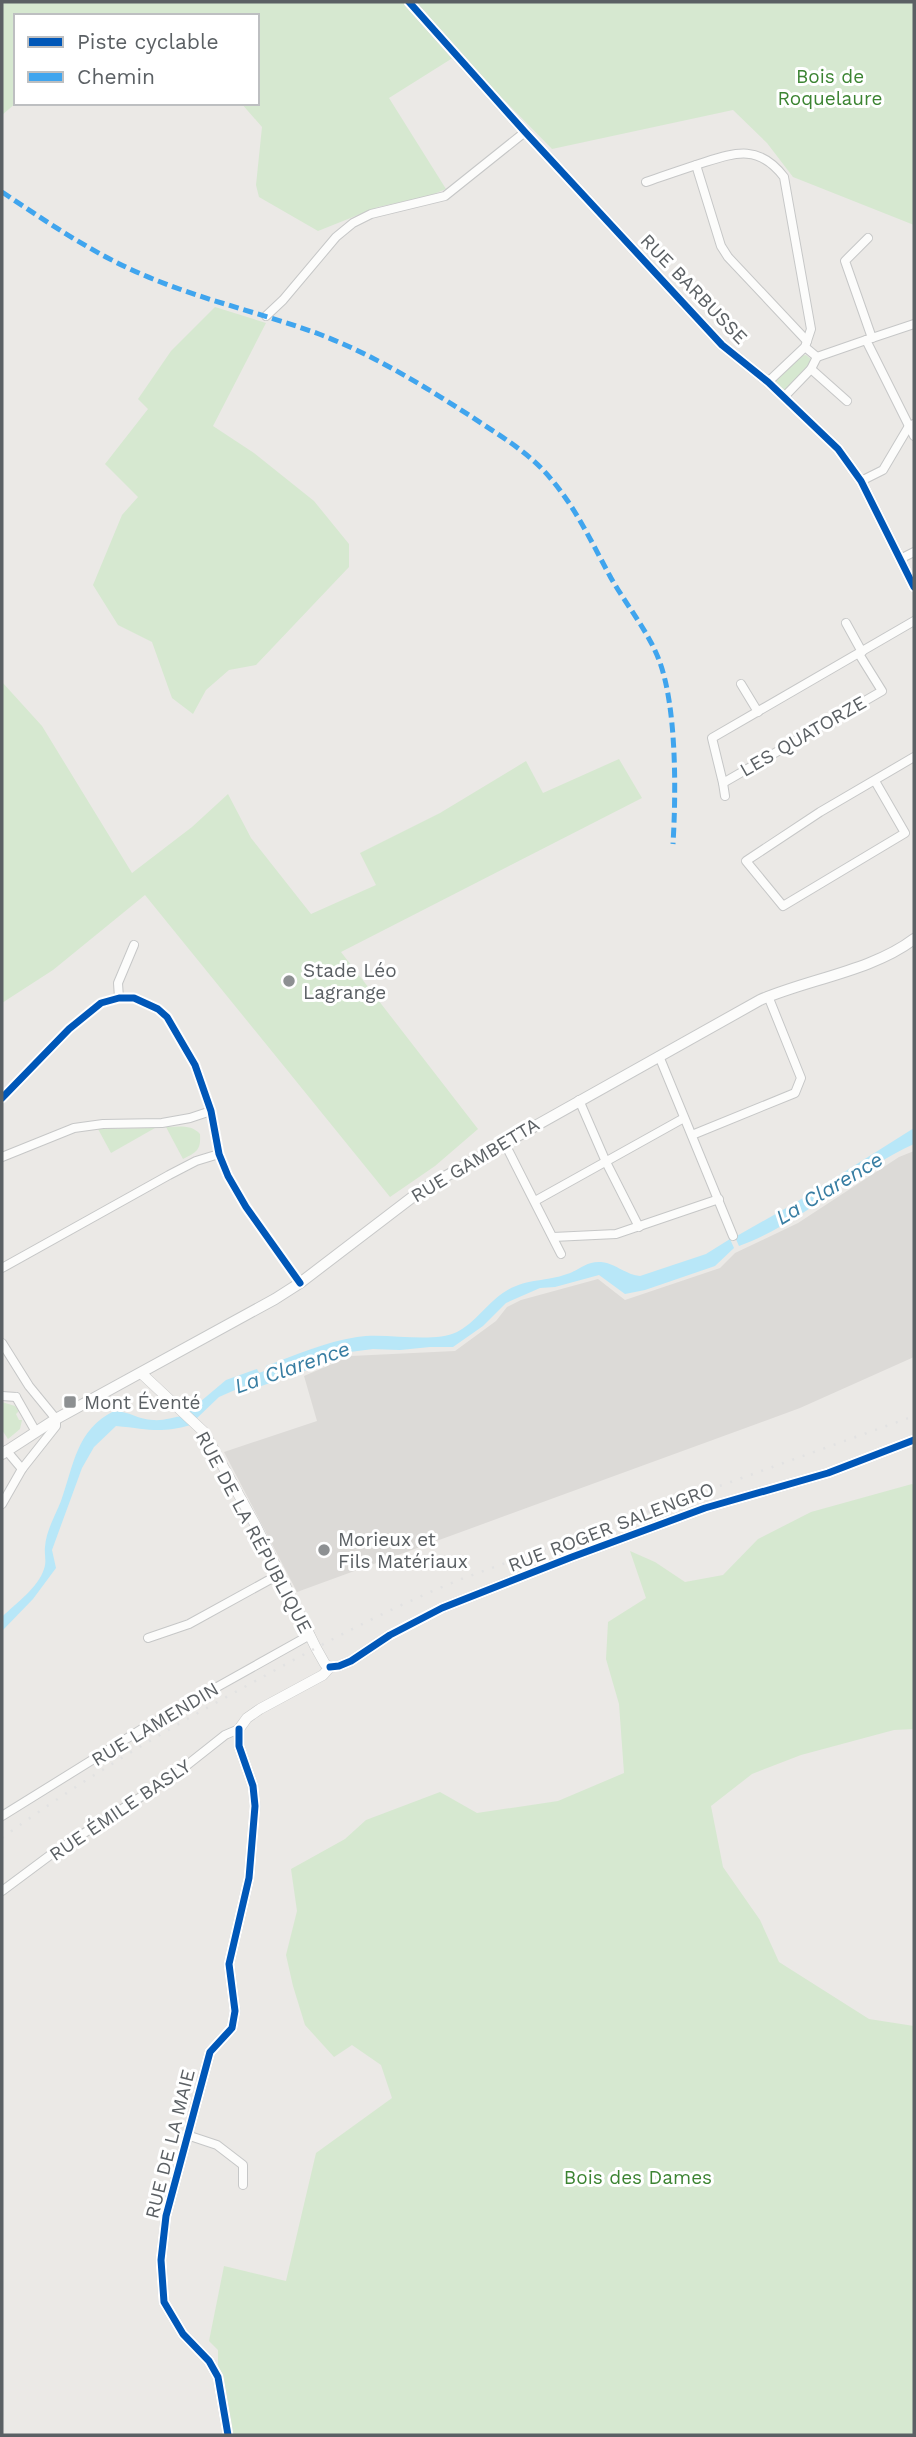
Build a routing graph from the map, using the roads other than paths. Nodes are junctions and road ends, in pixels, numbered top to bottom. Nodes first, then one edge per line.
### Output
1 (409, 2) edge
2 (525, 132) junction
3 (696, 165) junction
4 (646, 182) dead end
5 (868, 238) dead end
6 (266, 316) dead end
7 (914, 324) edge
8 (869, 339) junction
9 (806, 344) junction
10 (817, 356) junction
11 (811, 369) junction
12 (768, 382) junction
13 (784, 397) junction
14 (847, 401) dead end
15 (911, 425) edge
16 (914, 436) edge
17 (861, 481) junction
18 (914, 552) edge
19 (900, 559) junction
20 (914, 587) edge
21 (914, 621) edge
22 (846, 623) dead end
23 (861, 653) junction
24 (741, 684) dead end
25 (758, 712) junction
26 (914, 757) edge
27 (874, 780) junction
28 (723, 783) junction
29 (725, 796) dead end
30 (914, 939) edge
31 (134, 946) dead end
32 (768, 996) junction
33 (119, 998) junction
34 (659, 1056) junction
35 (2, 1097) edge
36 (579, 1100) junction
37 (211, 1111) junction
38 (684, 1118) junction
39 (692, 1135) junction
40 (504, 1142) junction
41 (219, 1154) junction
42 (2, 1157) edge
43 (606, 1162) junction
44 (719, 1199) junction
45 (535, 1201) junction
46 (639, 1227) junction
47 (733, 1236) dead end
48 (553, 1237) junction
49 (561, 1254) dead end
50 (2, 1268) edge
51 (300, 1283) junction
52 (2, 1343) edge
53 (141, 1373) junction
54 (29, 1386) junction
55 (2, 1395) edge
56 (16, 1397) junction
57 (56, 1419) junction
58 (36, 1432) junction
59 (914, 1440) edge
60 (4, 1452) edge
61 (22, 1469) junction
62 (2, 1503) edge
63 (280, 1576) junction
64 (310, 1635) junction
65 (148, 1638) dead end
66 (330, 1667) junction
67 (239, 1729) junction
68 (2, 1816) edge
69 (2, 1891) edge
70 (187, 2134) junction
71 (243, 2185) dead end
72 (228, 2435) edge

1 - 2 street, RUE BARBUSSE
2 - 6 street
2 - 12 street, RUE BARBUSSE
3 - 4 street
3 - 9 street
3 - 9 street
5 - 8 street
7 - 8 street
8 - 10 street
8 - 15 street
9 - 10 street
9 - 12 street
10 - 11 street
11 - 13 street
11 - 14 street
12 - 13 street, RUE BARBUSSE
13 - 17 street, RUE BARBUSSE
15 - 16 street
15 - 17 street
17 - 19 street, RUE BARBUSSE
18 - 19 street
19 - 20 street, RUE BARBUSSE
21 - 23 street, LES QUATORZE
22 - 23 street, LES QUATORZE
23 - 25 street, LES QUATORZE
23 - 28 street, LES QUATORZE
24 - 25 street
25 - 28 street, LES QUATORZE
26 - 27 street
27 - 27 street
28 - 29 street, LES QUATORZE
30 - 32 main road, RUE GAMBETTA
31 - 33 street
32 - 34 main road, RUE GAMBETTA
32 - 39 street
33 - 35 street
33 - 37 street
34 - 36 main road, RUE GAMBETTA
34 - 38 street
36 - 40 main road, RUE GAMBETTA
36 - 43 street
37 - 41 street
37 - 42 street
38 - 39 street
38 - 43 street
39 - 44 street
40 - 45 street
40 - 51 main road, RUE GAMBETTA
41 - 50 street
41 - 51 street
43 - 45 street
43 - 46 street
44 - 46 street
44 - 47 street
45 - 48 street
46 - 48 street
48 - 49 street
51 - 53 main road, RUE GAMBETTA
52 - 54 street
53 - 57 main road, RUE GAMBETTA
53 - 63 street, RUE DE LA RÉPUBLIQUE
54 - 56 street
54 - 57 street
55 - 56 street
56 - 58 street
57 - 58 main road, RUE GAMBETTA
57 - 61 street
58 - 60 main road, RUE GAMBETTA
59 - 66 street, RUE ROGER SALENGRO
60 - 61 street
61 - 62 street
63 - 64 street, RUE DE LA RÉPUBLIQUE
63 - 65 street
64 - 66 street, RUE DE LA RÉPUBLIQUE
64 - 68 street, RUE LAMENDIN
66 - 67 street, RUE ROGER SALENGRO
67 - 69 street, RUE ÉMILE BASLY
67 - 70 street, RUE DE LA MAIE
70 - 71 street
70 - 72 street, RUE DE LA MAIE

